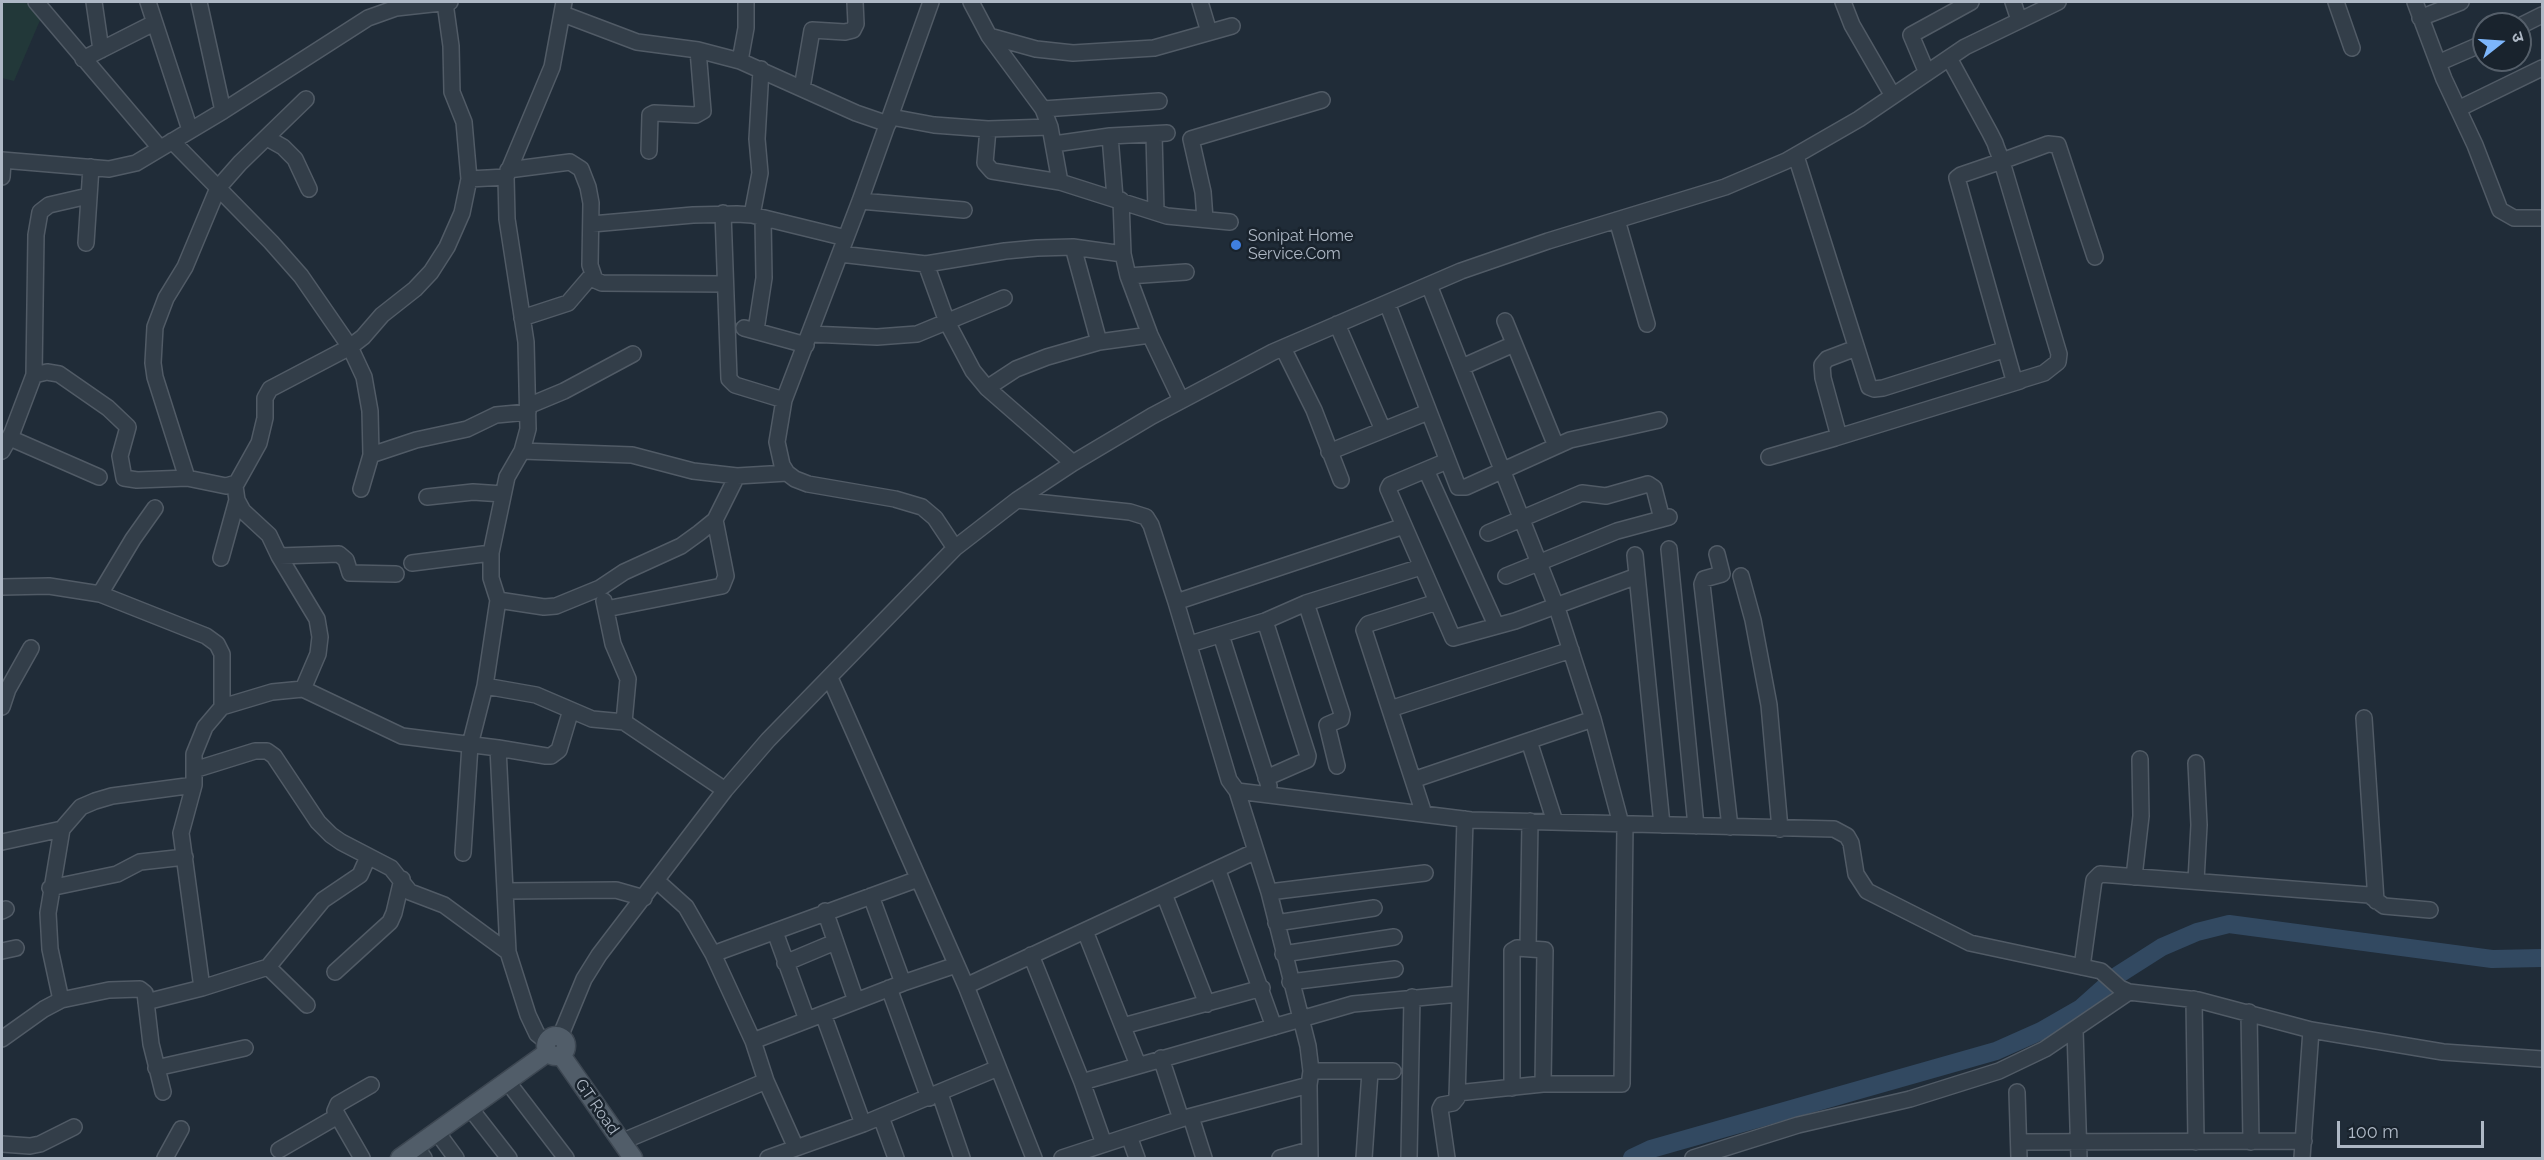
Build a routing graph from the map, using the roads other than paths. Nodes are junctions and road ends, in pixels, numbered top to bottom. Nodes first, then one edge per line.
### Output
1 (36, 2) edge
2 (94, 2) edge
3 (148, 2) edge
4 (199, 2) edge
5 (442, 2) edge
6 (746, 2) edge
7 (855, 2) edge
8 (931, 2) edge
9 (971, 2) edge
10 (1200, 2) edge
11 (1843, 2) edge
12 (1971, 2) edge
13 (2013, 2) edge
14 (2058, 2) edge
15 (2336, 2) edge
16 (2415, 2) edge
17 (2460, 2) edge
18 (563, 8) edge
19 (2420, 18) junction
20 (2019, 20) junction
21 (154, 23) junction
22 (1232, 26) dead end
23 (1209, 32) junction
24 (989, 36) junction
25 (2352, 48) dead end
26 (2472, 48) edge
27 (101, 50) junction
28 (698, 50) junction
29 (1949, 58) junction
30 (83, 59) junction
31 (740, 61) junction
32 (2438, 63) junction
33 (2542, 68) edge
34 (761, 69) junction
35 (1927, 73) junction
36 (801, 88) junction
37 (1893, 96) junction
38 (306, 99) dead end
39 (1322, 100) dead end
40 (1159, 101) dead end
41 (1043, 109) junction
42 (2458, 109) junction
43 (223, 111) junction
44 (889, 121) junction
45 (1050, 127) junction
46 (988, 129) junction
47 (190, 130) junction
48 (1110, 136) junction
49 (267, 138) junction
50 (1054, 144) junction
51 (166, 145) junction
52 (650, 151) dead end
53 (1797, 156) junction
54 (2, 160) edge
55 (2002, 160) junction
56 (91, 167) junction
57 (507, 173) junction
58 (2, 177) edge
59 (469, 179) junction
60 (1060, 182) junction
61 (218, 188) junction
62 (309, 189) dead end
63 (88, 196) junction
64 (1118, 199) junction
65 (860, 201) junction
66 (964, 210) dead end
67 (1156, 212) junction
68 (723, 213) junction
69 (757, 217) junction
70 (2542, 218) edge
71 (1205, 219) junction
72 (1617, 220) junction
73 (1230, 222) dead end
74 (592, 224) junction
75 (846, 238) junction
76 (86, 243) dead end
77 (1073, 247) junction
78 (840, 254) junction
79 (1123, 254) junction
80 (2095, 256) dead end
81 (926, 264) junction
82 (1186, 272) dead end
83 (592, 275) junction
84 (1128, 276) junction
85 (724, 284) junction
86 (1429, 285) junction
87 (1004, 298) dead end
88 (1387, 303) junction
89 (522, 318) junction
90 (1505, 321) dead end
91 (947, 322) junction
92 (1337, 324) junction
93 (1647, 324) dead end
94 (1150, 335) junction
95 (808, 340) junction
96 (1099, 342) junction
97 (1514, 344) junction
98 (350, 347) junction
99 (1283, 348) junction
100 (1856, 348) junction
101 (2003, 350) junction
102 (633, 354) dead end
103 (1462, 367) junction
104 (34, 375) junction
105 (2020, 381) junction
106 (987, 388) junction
107 (784, 400) junction
108 (1181, 400) junction
109 (528, 409) junction
110 (1428, 412) junction
111 (1659, 420) dead end
112 (1383, 430) junction
113 (6, 438) edge
114 (1835, 438) junction
115 (1556, 446) junction
116 (522, 451) junction
117 (1329, 452) junction
118 (371, 455) junction
119 (1769, 457) dead end
120 (1447, 461) junction
121 (1072, 463) junction
122 (1426, 470) junction
123 (1502, 470) junction
124 (787, 473) junction
125 (737, 476) junction
126 (99, 477) dead end
127 (187, 478) junction
128 (1341, 480) dead end
129 (236, 483) junction
130 (361, 489) dead end
131 (503, 494) junction
132 (427, 497) dead end
133 (237, 500) junction
134 (1017, 500) junction
135 (155, 508) dead end
136 (1521, 518) junction
137 (715, 520) junction
138 (1404, 526) junction
139 (1488, 533) dead end
140 (955, 548) junction
141 (1669, 549) dead end
142 (491, 553) junction
143 (1717, 554) dead end
144 (1635, 555) dead end
145 (279, 556) junction
146 (221, 558) dead end
147 (412, 563) dead end
148 (1539, 563) junction
149 (1421, 567) junction
150 (396, 574) dead end
151 (1506, 576) dead end
152 (1636, 576) junction
153 (1742, 576) dead end
154 (2, 586) edge
155 (600, 588) junction
156 (100, 594) junction
157 (498, 600) junction
158 (1176, 602) junction
159 (1437, 602) junction
160 (1306, 603) junction
161 (1556, 604) junction
162 (606, 609) junction
163 (1265, 621) junction
164 (1496, 625) junction
165 (1221, 635) junction
166 (1190, 644) junction
167 (31, 648) dead end
168 (1571, 650) junction
169 (830, 678) junction
170 (485, 686) junction
171 (303, 689) junction
172 (222, 706) junction
173 (2, 707) edge
174 (1390, 709) junction
175 (571, 710) junction
176 (2364, 718) dead end
177 (1593, 719) junction
178 (624, 722) junction
179 (1529, 741) junction
180 (470, 745) junction
181 (498, 748) junction
182 (2140, 759) dead end
183 (2196, 763) dead end
184 (1337, 766) dead end
185 (194, 777) junction
186 (1266, 778) junction
187 (1413, 780) junction
188 (725, 790) junction
189 (1237, 791) junction
190 (1273, 797) junction
191 (1424, 814) junction
192 (1465, 819) junction
193 (1530, 821) junction
194 (1555, 822) junction
195 (1623, 824) junction
196 (1662, 825) junction
197 (1696, 826) junction
198 (1730, 827) junction
199 (62, 829) junction
200 (1780, 829) junction
201 (2, 842) edge
202 (1256, 851) junction
203 (463, 853) dead end
204 (184, 857) junction
205 (368, 857) junction
206 (1218, 870) junction
207 (1425, 873) dead end
208 (2134, 877) junction
209 (402, 879) junction
210 (918, 879) junction
211 (657, 881) junction
212 (2196, 881) junction
213 (50, 888) junction
214 (506, 891) junction
215 (1269, 892) junction
216 (1164, 894) junction
217 (871, 896) junction
218 (644, 898) junction
219 (2376, 902) junction
220 (1374, 908) dead end
221 (2430, 910) dead end
222 (825, 911) junction
223 (1276, 923) junction
224 (1085, 931) junction
225 (775, 932) junction
226 (1394, 937) dead end
227 (835, 942) junction
228 (1528, 949) junction
229 (508, 952) junction
230 (713, 954) junction
231 (1283, 954) junction
232 (1031, 955) junction
233 (785, 963) junction
234 (956, 965) junction
235 (268, 967) junction
236 (2082, 967) junction
237 (1395, 969) dead end
238 (335, 972) dead end
239 (1290, 982) junction
240 (896, 985) junction
241 (966, 986) junction
242 (202, 988) junction
243 (1262, 988) junction
244 (2124, 990) junction
245 (1459, 994) junction
246 (1412, 997) junction
247 (2194, 999) junction
248 (61, 1000) junction
249 (856, 1001) junction
250 (146, 1002) junction
251 (1207, 1004) junction
252 (307, 1005) dead end
253 (2248, 1012) junction
254 (823, 1014) junction
255 (1301, 1018) junction
256 (807, 1020) junction
257 (1123, 1026) junction
258 (1274, 1027) junction
259 (2075, 1030) junction
260 (2311, 1030) junction
261 (2, 1039) edge
262 (753, 1041) junction
263 (554, 1046) junction
264 (245, 1048) dead end
265 (1161, 1058) junction
266 (2542, 1059) edge
267 (1138, 1065) junction
268 (156, 1068) junction
269 (998, 1068) junction
270 (1393, 1071) dead end
271 (1370, 1072) junction
272 (1310, 1078) junction
273 (507, 1081) junction
274 (766, 1081) junction
275 (1082, 1082) junction
276 (1543, 1084) junction
277 (371, 1085) dead end
278 (1512, 1088) junction
279 (163, 1092) dead end
280 (2016, 1092) dead end
281 (1457, 1093) junction
282 (934, 1096) junction
283 (470, 1108) junction
284 (336, 1117) junction
285 (881, 1117) junction
286 (1186, 1118) junction
287 (863, 1124) junction
288 (74, 1126) dead end
289 (181, 1130) dead end
290 (437, 1132) junction
291 (1129, 1136) junction
292 (2304, 1141) junction
293 (621, 1142) junction
294 (2019, 1142) junction
295 (2079, 1142) junction
296 (2196, 1142) junction
297 (2251, 1142) junction
298 (2, 1144) edge
299 (1104, 1144) junction
300 (796, 1148) junction
301 (279, 1150) dead end
302 (420, 1153) edge
303 (1309, 1154) edge
304 (1071, 1157) edge
305 (165, 1158) edge
306 (362, 1158) edge
307 (400, 1158) edge
308 (456, 1158) edge
309 (509, 1158) edge
310 (566, 1158) edge
311 (633, 1158) edge
312 (768, 1158) edge
313 (896, 1158) edge
314 (962, 1158) edge
315 (1034, 1158) edge
316 (1137, 1158) edge
317 (1204, 1158) edge
318 (1280, 1158) edge
319 (1364, 1158) edge
320 (1409, 1158) edge
321 (1447, 1158) edge
322 (1693, 1158) edge
323 (2019, 1158) edge
324 (2079, 1158) edge
325 (2302, 1158) edge

1 - 30 street
2 - 27 street
3 - 21 street
4 - 43 street
5 - 43 street
5 - 59 street
6 - 31 street
7 - 36 street
8 - 44 street
9 - 24 street
10 - 23 street
11 - 37 street
12 - 35 street
13 - 20 street
14 - 20 street
15 - 25 street
16 - 19 street
17 - 19 street
18 - 28 street
18 - 57 street
19 - 32 street
20 - 29 street
21 - 27 street
21 - 47 street
22 - 23 street
23 - 24 street
24 - 41 street
26 - 32 street
27 - 30 street
28 - 31 street
28 - 52 street
29 - 35 street
29 - 55 street
30 - 51 street
31 - 34 street
32 - 42 street
33 - 42 street
34 - 36 street
34 - 69 street
35 - 37 street
36 - 44 street
37 - 53 street
38 - 49 street
39 - 71 street
40 - 41 street
41 - 45 street
42 - 70 street
43 - 47 street
44 - 46 street
44 - 65 street
45 - 46 street
45 - 50 street
46 - 60 street
47 - 51 street
48 - 50 street
48 - 64 street
48 - 67 street
49 - 61 street
49 - 62 street
50 - 60 street
51 - 56 street
51 - 61 street
53 - 72 street
53 - 100 street
54 - 56 street
54 - 58 street
55 - 80 street
55 - 101 street
55 - 105 street
56 - 63 street
57 - 59 street
57 - 74 street
57 - 89 street
59 - 98 street
60 - 64 street
61 - 98 street
61 - 127 street
63 - 76 street
63 - 104 street
64 - 67 street
64 - 79 street
65 - 66 street
65 - 75 street
67 - 71 street
68 - 69 street
68 - 74 street
68 - 85 street
69 - 75 street
69 - 95 street
71 - 73 street
72 - 86 street
72 - 93 street
74 - 83 street
75 - 78 street
77 - 79 street
77 - 81 street
77 - 96 street
78 - 81 street
78 - 95 street
79 - 84 street
81 - 91 street
82 - 84 street
83 - 85 street
83 - 89 street
84 - 94 street
85 - 107 street
86 - 88 street
86 - 103 street
87 - 91 street
88 - 92 street
88 - 110 street
89 - 109 street
90 - 97 street
91 - 95 street
91 - 106 street
92 - 99 street
92 - 112 street
94 - 96 street
94 - 108 street
95 - 107 street
96 - 106 street
97 - 103 street
97 - 115 street
98 - 118 street
98 - 129 street
99 - 108 street
99 - 117 street
100 - 101 street
100 - 114 street
101 - 105 street
102 - 109 street
103 - 123 street
104 - 113 street
104 - 127 street
105 - 114 street
106 - 121 street
107 - 124 street
108 - 121 street
109 - 116 street
109 - 118 street
110 - 112 street
110 - 120 street
111 - 115 street
112 - 117 street
113 - 126 street
114 - 119 street
115 - 123 street
116 - 125 street
116 - 131 street
117 - 128 street
118 - 130 street
120 - 122 street
120 - 123 street
121 - 134 street
122 - 138 street
122 - 164 street
123 - 136 street
124 - 125 street
124 - 140 street
125 - 137 street
127 - 129 street
129 - 133 street
131 - 132 street
131 - 142 street
133 - 145 street
133 - 146 street
134 - 140 street
134 - 158 street
135 - 156 street
136 - 139 street
136 - 148 street
136 - 148 street
137 - 155 street
137 - 162 street
138 - 149 street
138 - 158 street
140 - 169 street
141 - 197 street
142 - 147 street
142 - 157 street
143 - 198 street
144 - 152 street
145 - 150 street
145 - 171 street
148 - 151 street
148 - 161 street
149 - 159 street
149 - 160 street
152 - 161 street
152 - 196 street
153 - 200 street
154 - 156 street
155 - 157 street
155 - 162 street
156 - 172 street
157 - 170 street
158 - 166 street
159 - 164 street
159 - 174 street
160 - 163 street
160 - 184 street
161 - 164 street
161 - 168 street
162 - 178 street
163 - 165 street
163 - 186 street
165 - 166 street
165 - 186 street
166 - 189 street
167 - 173 street
168 - 174 street
168 - 177 street
169 - 188 street
169 - 210 street
170 - 175 street
170 - 180 street
171 - 172 street
171 - 180 street
172 - 185 street
174 - 187 street
175 - 178 street
175 - 181 street
176 - 219 street
177 - 179 street
177 - 195 street
178 - 188 street
179 - 187 street
179 - 194 street
180 - 181 street
180 - 203 street
181 - 214 street
182 - 208 street
183 - 212 street
185 - 199 street
185 - 204 street
185 - 205 street
186 - 190 street
187 - 191 street
188 - 211 street
189 - 190 street
189 - 202 street
190 - 191 street
191 - 192 street
192 - 193 street
192 - 245 street
193 - 194 street
193 - 228 street
194 - 195 street
195 - 196 street
195 - 276 street
196 - 197 street
197 - 198 street
198 - 200 street
199 - 201 street
199 - 213 street
200 - 236 street
202 - 206 street
202 - 215 street
204 - 213 street
204 - 242 street
205 - 209 street
205 - 235 street
206 - 216 street
206 - 243 street
207 - 215 street
208 - 212 street
208 - 236 street
209 - 229 street
209 - 238 street
210 - 217 street
210 - 234 street
211 - 218 street
211 - 230 street
212 - 219 street
213 - 248 street
214 - 218 street
214 - 229 street
215 - 223 street
216 - 224 street
216 - 251 street
217 - 222 street
217 - 240 street
218 - 263 street
219 - 221 street
220 - 223 street
222 - 225 street
222 - 227 street
223 - 231 street
224 - 232 street
224 - 257 street
225 - 230 street
225 - 233 street
226 - 231 street
227 - 233 street
227 - 249 street
228 - 276 street
228 - 278 street
229 - 263 street
230 - 262 street
231 - 239 street
232 - 241 street
232 - 275 street
233 - 256 street
234 - 240 street
234 - 241 street
235 - 242 street
235 - 252 street
236 - 244 street
237 - 239 street
239 - 255 street
240 - 249 street
240 - 282 street
241 - 269 street
242 - 250 street
243 - 251 street
243 - 258 street
244 - 247 street
244 - 259 street
245 - 246 street
245 - 281 street
246 - 255 street
246 - 320 street
247 - 253 street
247 - 296 street
248 - 250 street
248 - 261 street
249 - 254 street
250 - 268 street
251 - 257 street
253 - 260 street
253 - 297 street
254 - 256 street
254 - 287 street
255 - 258 street
255 - 272 street
256 - 262 street
257 - 267 street
258 - 265 street
259 - 295 street
259 - 322 street
260 - 266 street
260 - 292 street
262 - 274 street
263 - 273 main road
263 - 293 main road, GT Road
264 - 268 street
265 - 267 street
265 - 286 street
267 - 275 street
268 - 279 street
269 - 282 street
269 - 315 street
270 - 271 street
271 - 272 street
271 - 319 street
272 - 286 street
272 - 303 street
273 - 283 main road
273 - 310 street
274 - 293 street
274 - 300 street
275 - 299 street
276 - 278 street
277 - 284 street
278 - 281 street
280 - 294 street
281 - 321 street
282 - 285 street
282 - 314 street
283 - 290 main road
283 - 309 street
284 - 301 street
284 - 306 street
285 - 287 street
285 - 313 street
286 - 291 street
286 - 317 street
287 - 300 street
288 - 298 street
289 - 305 street
290 - 302 main road
290 - 308 street
291 - 299 street
291 - 316 street
292 - 297 street
292 - 325 street
293 - 311 main road, GT Road
294 - 295 street
294 - 323 street
295 - 296 street
295 - 324 street
296 - 297 street
299 - 304 street
300 - 312 street
302 - 307 main road
303 - 318 street

